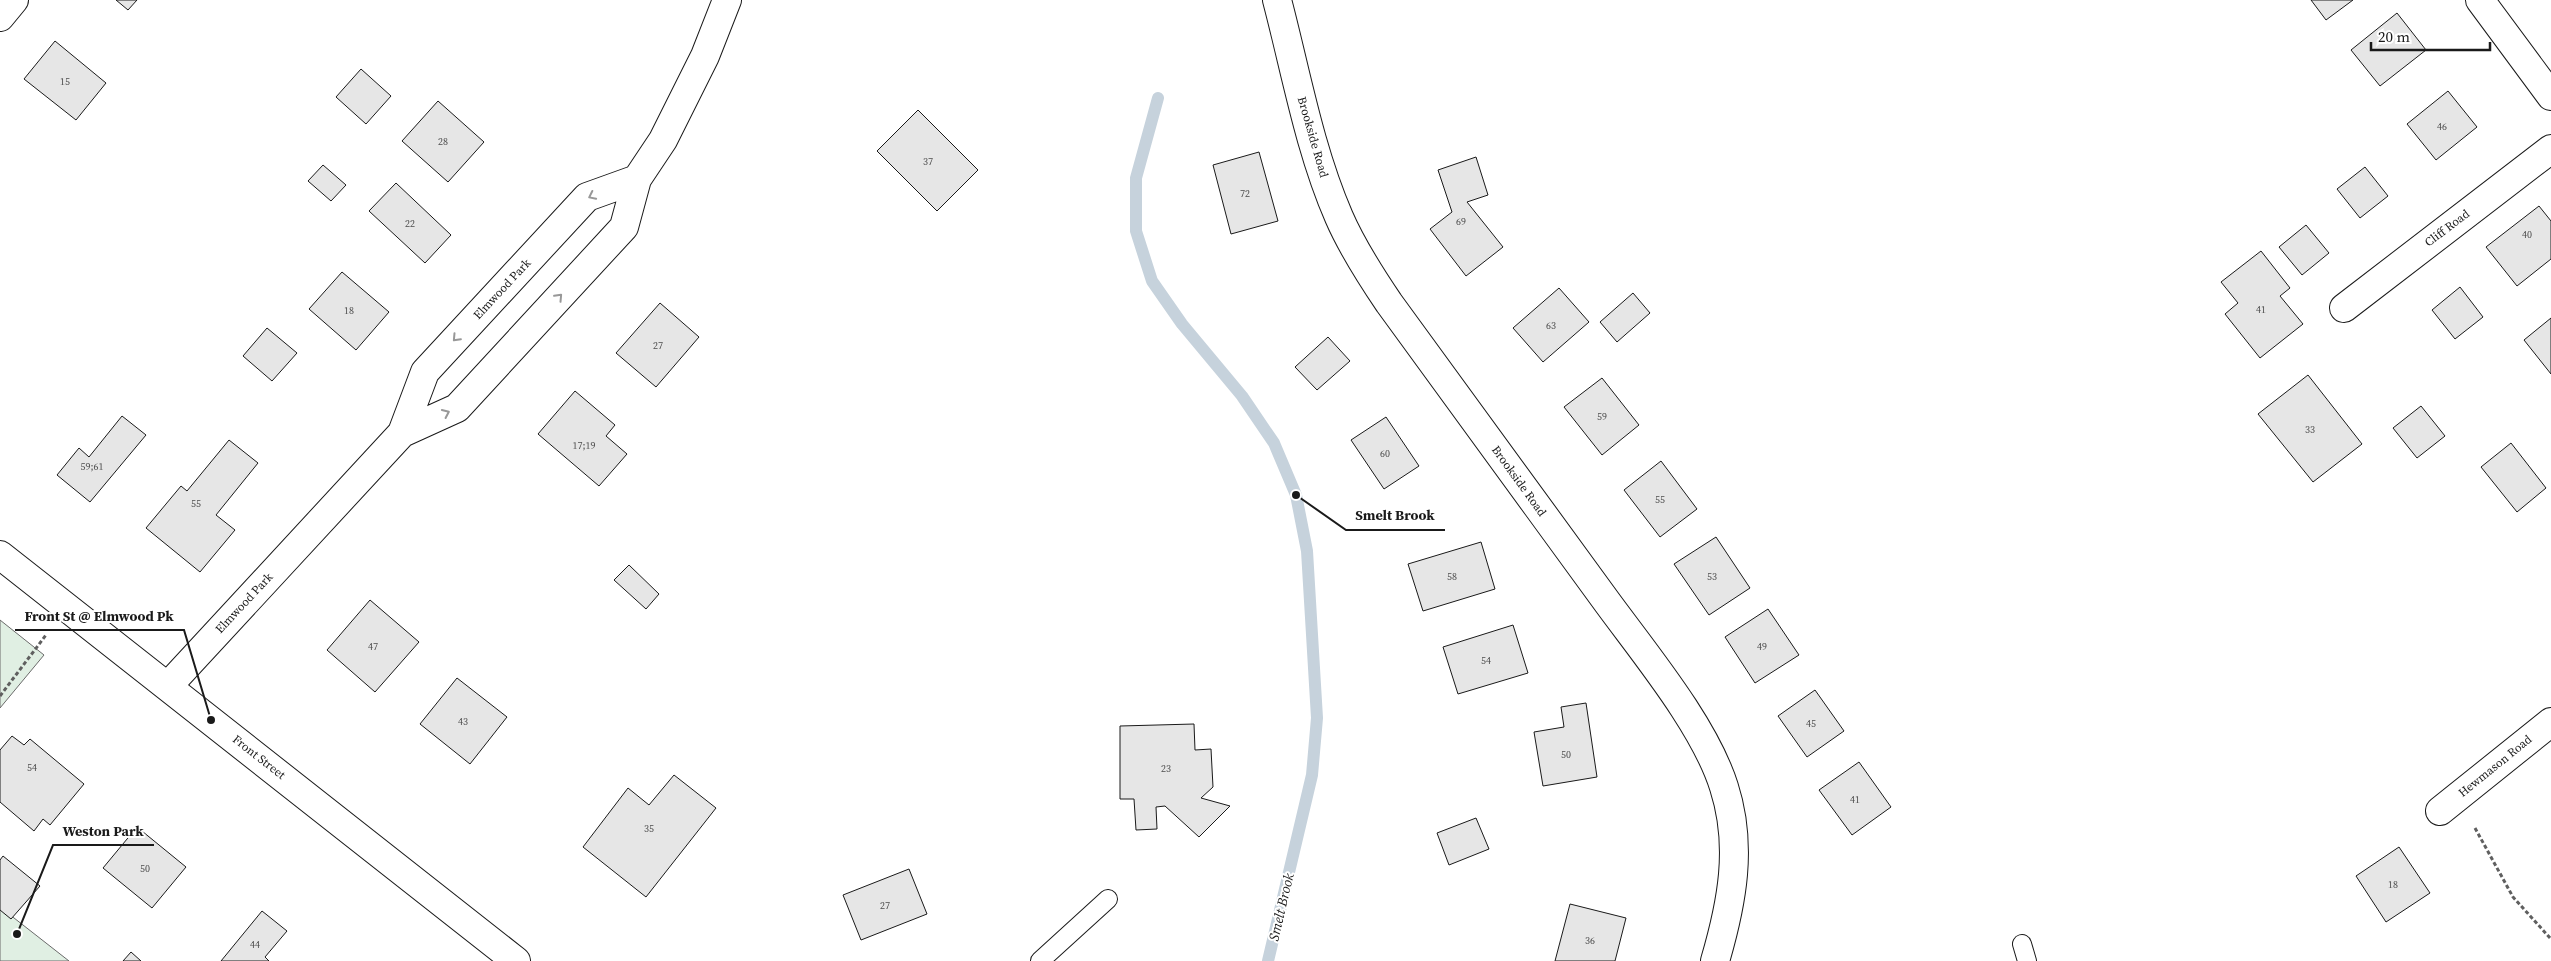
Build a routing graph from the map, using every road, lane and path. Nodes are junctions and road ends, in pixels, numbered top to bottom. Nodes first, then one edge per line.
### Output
1 (14, 0) edge
2 (726, 0) edge
3 (1277, 0) edge
4 (2480, 0) edge
5 (0, 17) edge
6 (2551, 96) edge
7 (2551, 149) edge
8 (637, 179) junction
9 (2344, 308) dead end
10 (402, 433) junction
11 (0, 555) edge
12 (68, 608) junction
13 (168, 686) junction
14 (0, 696) edge
15 (2551, 722) edge
16 (2445, 807) joint
17 (1108, 899) dead end
18 (2551, 939) edge
19 (516, 961) edge
20 (1040, 961) edge
21 (1715, 961) edge

1 - 5 street
2 - 8 street, Elmwood Park
3 - 21 street, Brookside Road
4 - 6 street
7 - 9 street, Cliff Road
10 -> 8 street, Elmwood Park
8 -> 10 street, Elmwood Park
10 - 13 street, Elmwood Park
11 - 12 street, Front Street
12 - 13 street, Front Street
12 - 14 path
13 - 19 street, Front Street
15 - 16 street, Hewmason Road
16 - 18 path
17 - 20 lane

